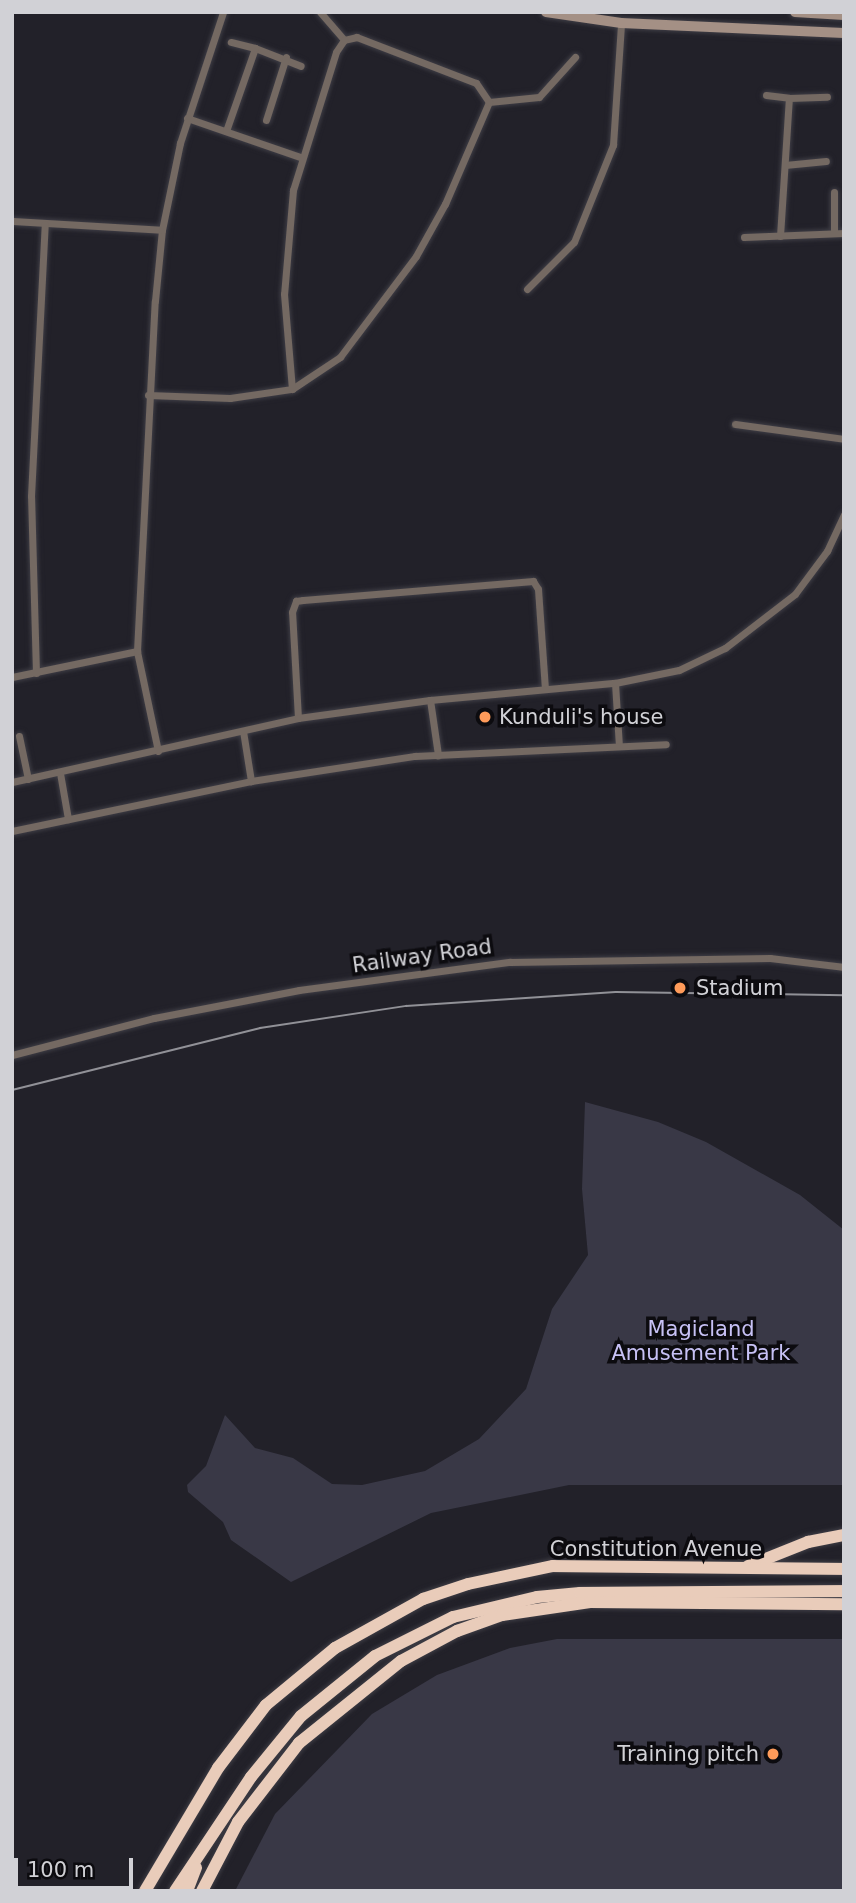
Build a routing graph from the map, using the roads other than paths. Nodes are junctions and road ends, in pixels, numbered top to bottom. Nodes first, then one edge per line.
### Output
1 (223, 12) edge
2 (320, 12) edge
3 (546, 12) edge
4 (795, 12) edge
5 (844, 15) edge
6 (597, 16) edge
7 (621, 23) junction
8 (844, 33) edge
9 (344, 40) junction
10 (231, 41) dead end
11 (255, 48) junction
12 (286, 57) junction
13 (575, 57) dead end
14 (301, 66) dead end
15 (766, 95) dead end
16 (827, 97) dead end
17 (789, 98) junction
18 (489, 102) junction
19 (187, 118) junction
20 (266, 120) dead end
21 (226, 131) junction
22 (300, 157) junction
23 (826, 161) dead end
24 (785, 164) junction
25 (834, 192) dead end
26 (12, 221) edge
27 (45, 224) junction
28 (162, 230) junction
29 (834, 233) junction
30 (844, 233) edge
31 (780, 236) junction
32 (744, 237) dead end
33 (527, 289) dead end
34 (292, 389) junction
35 (148, 395) junction
36 (735, 424) dead end
37 (844, 439) edge
38 (844, 514) edge
39 (137, 651) junction
40 (36, 673) junction
41 (12, 677) edge
42 (615, 683) junction
43 (545, 689) junction
44 (430, 700) junction
45 (298, 718) junction
46 (243, 731) junction
47 (19, 736) dead end
48 (666, 744) dead end
49 (619, 746) junction
50 (158, 751) junction
51 (438, 755) junction
52 (60, 773) junction
53 (28, 779) junction
54 (251, 781) junction
55 (12, 782) edge
56 (68, 819) junction
57 (12, 831) edge
58 (844, 967) edge
59 (12, 1055) edge
60 (844, 1535) edge
61 (744, 1567) junction
62 (844, 1569) edge
63 (844, 1591) edge
64 (844, 1604) edge
65 (457, 1631) junction
66 (375, 1656) junction
67 (299, 1743) junction
68 (251, 1777) junction
69 (214, 1829) junction
70 (167, 1856) junction
71 (135, 1891) edge
72 (145, 1891) edge
73 (175, 1891) edge
74 (187, 1891) edge
75 (202, 1891) edge

1 - 19 street
2 - 9 street
3 - 6 main road
4 - 5 main road
6 - 7 main road
7 - 8 main road
7 - 33 street
9 - 18 street
9 - 22 street
10 - 11 street
11 - 12 street
11 - 21 street
12 - 14 street
12 - 20 street
13 - 18 street
15 - 17 street
16 - 17 street
17 - 24 street
18 - 34 street
19 - 21 street
19 - 28 street
21 - 22 street
22 - 34 street
23 - 24 street
24 - 31 street
25 - 29 street
26 - 27 street
27 - 28 street
27 - 40 street
28 - 35 street
29 - 30 street
29 - 31 street
31 - 32 street
34 - 35 street
35 - 39 street
36 - 37 street
38 - 42 street
39 - 40 street
39 - 50 street
40 - 41 street
42 - 43 street
42 - 49 street
43 - 44 street
43 - 45 street
44 - 45 street
44 - 51 street
45 - 46 street
46 - 50 street
46 - 54 street
47 - 53 street
48 - 49 street
49 - 51 street
50 - 52 street
51 - 54 street
52 - 53 street
52 - 56 street
53 - 55 street
54 - 56 street
56 - 57 street
58 - 59 street, Railway Road
60 - 61 highway
61 - 62 highway, Constitution Avenue
61 - 70 highway, Constitution Avenue
63 - 66 highway, Constitution Avenue
64 - 65 highway
65 - 66 highway
65 - 67 highway
66 - 68 highway, Constitution Avenue
67 - 68 highway
67 - 75 highway
68 - 69 highway, Constitution Avenue
69 - 73 highway, Constitution Avenue
69 - 74 highway
70 - 71 highway
70 - 72 highway, Constitution Avenue

